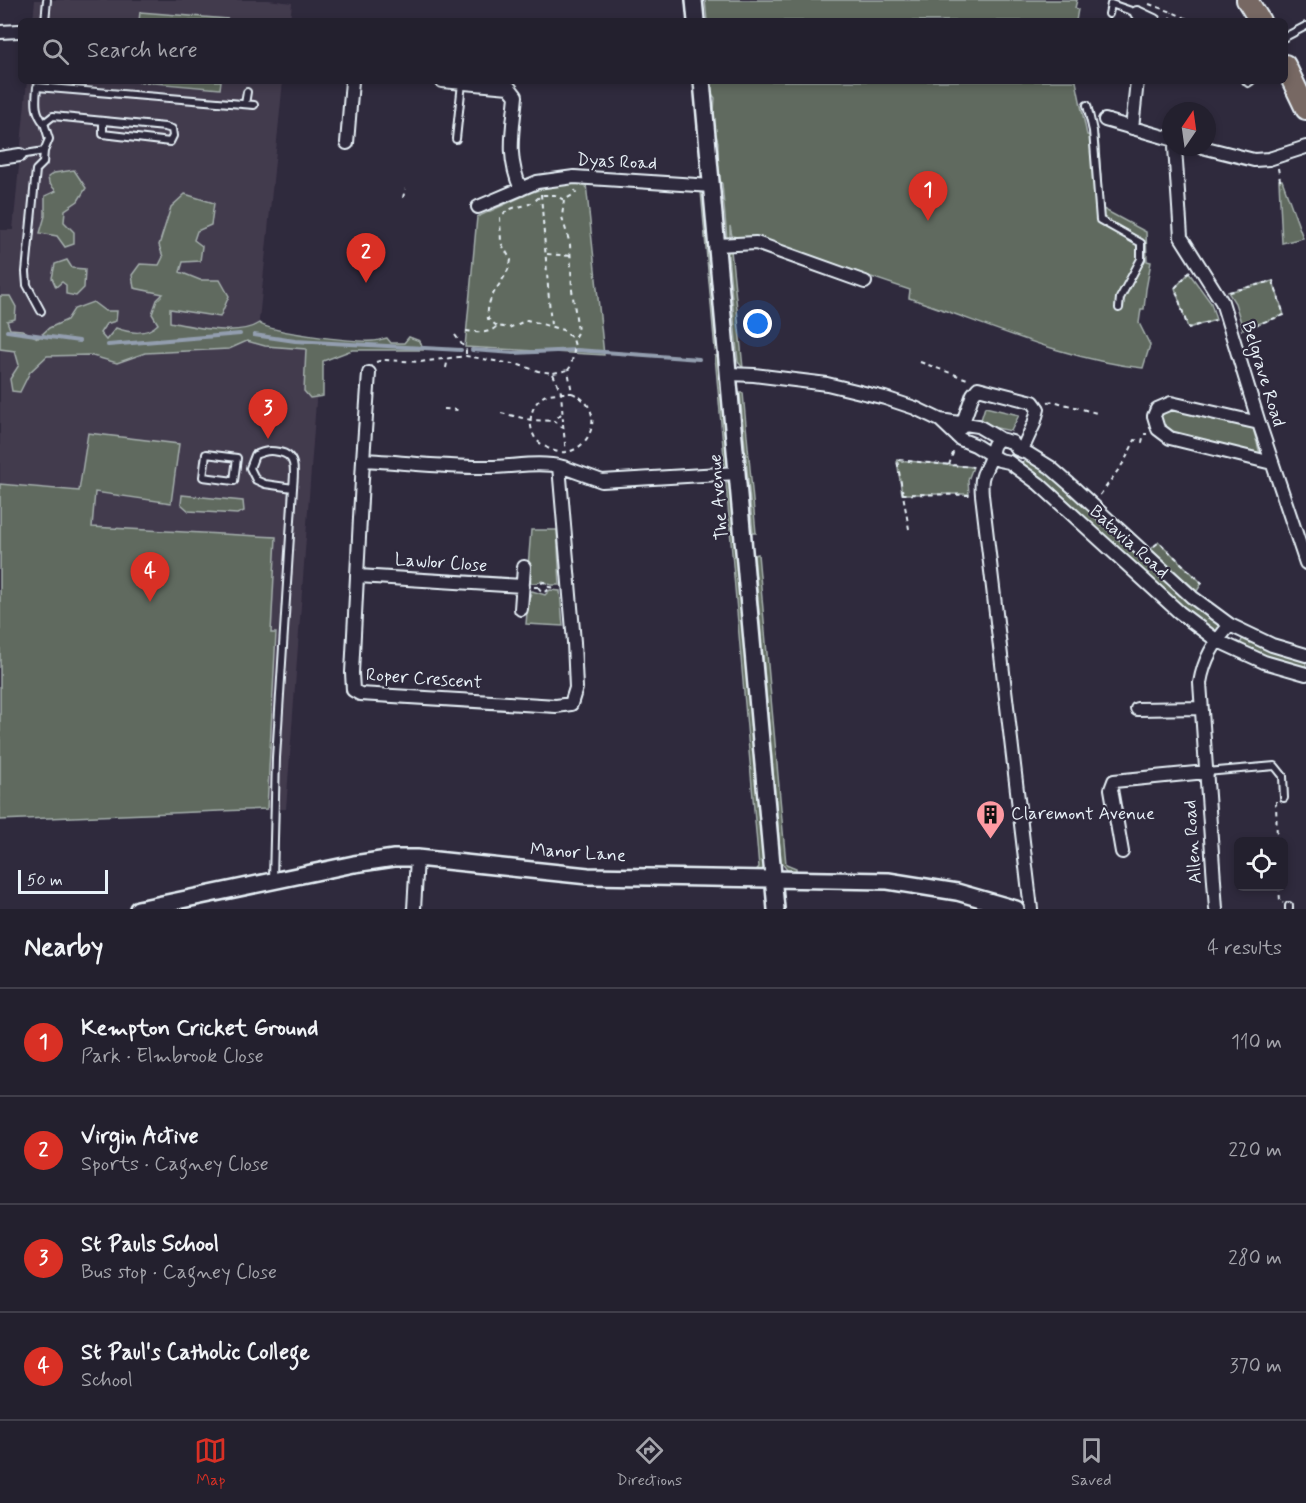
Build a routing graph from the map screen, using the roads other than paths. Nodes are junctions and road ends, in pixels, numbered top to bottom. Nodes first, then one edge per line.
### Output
1 (47, 0) edge
2 (694, 0) edge
3 (1247, 0) edge
4 (1137, 13) joint
5 (1108, 14) dead end
6 (45, 18) edge
7 (696, 18) edge
8 (1147, 18) edge
9 (1258, 18) edge
10 (1306, 26) edge
11 (18, 31) edge
12 (0, 32) edge
13 (1288, 35) edge
14 (1288, 71) edge
15 (37, 84) edge
16 (352, 84) edge
17 (462, 84) edge
18 (474, 84) edge
19 (702, 84) edge
20 (1137, 84) edge
21 (246, 92) dead end
22 (245, 104) junction
23 (254, 105) dead end
24 (1087, 105) dead end
25 (1306, 109) edge
26 (1090, 116) junction
27 (1105, 120) joint
28 (103, 121) junction
29 (44, 123) junction
30 (1132, 128) junction
31 (1162, 136) edge
32 (456, 139) dead end
33 (347, 143) dead end
34 (1306, 147) edge
35 (1216, 150) edge
36 (44, 151) junction
37 (20, 155) joint
38 (1176, 156) edge
39 (0, 158) edge
40 (712, 186) junction
41 (521, 189) junction
42 (478, 207) dead end
43 (717, 245) junction
44 (865, 282) dead end
45 (1119, 308) dead end
46 (41, 311) dead end
47 (369, 373) road end
48 (729, 374) junction
49 (940, 420) junction
50 (963, 422) junction
51 (1260, 423) junction
52 (1000, 438) junction
53 (959, 439) junction
54 (1020, 450) junction
55 (992, 454) junction
56 (363, 460) junction
57 (1010, 462) junction
58 (1272, 464) junction
59 (236, 466) junction
60 (561, 467) junction
61 (250, 468) junction
62 (737, 473) junction
63 (293, 488) junction
64 (1306, 563) edge
65 (524, 567) dead end
66 (358, 576) junction
67 (523, 586) junction
68 (521, 609) dead end
69 (1230, 625) junction
70 (1216, 640) junction
71 (1306, 655) edge
72 (1306, 674) edge
73 (1202, 708) junction
74 (1137, 709) dead end
75 (1206, 772) junction
76 (1284, 798) road end
77 (1122, 852) dead end
78 (417, 858) junction
79 (273, 880) junction
80 (774, 880) junction
81 (138, 909) edge
82 (414, 909) edge
83 (776, 909) edge
84 (1016, 909) edge
85 (1031, 909) edge
86 (1216, 909) edge

1 - 6 lane
2 - 7 street
3 - 9 highway
4 - 5 lane
4 - 8 street
10 - 13 lane
11 - 12 street
14 - 25 highway
15 - 22 lane
15 - 29 lane
16 - 33 street
17 - 32 lane
18 - 41 street
19 - 40 street, The Avenue
20 - 30 street
21 - 22 lane
22 - 23 lane
24 - 26 lane
26 - 27 lane
26 - 45 lane
27 - 30 street
28 - 28 lane
28 - 29 lane
29 - 36 lane
30 - 31 street
34 - 35 street
36 - 37 lane
36 - 46 lane
37 - 39 street
38 - 51 street, Belgrave Road
40 - 41 street, Dyas Road
40 - 43 street, The Avenue
41 - 42 street, Dyas Road
43 - 44 street
43 - 48 street, The Avenue
47 - 56 street, Roper Crescent
48 - 49 street, Batavia Road
48 - 62 street, The Avenue
49 - 50 street, Batavia Road
49 - 53 street, Batavia Road
50 - 52 street, Batavia Road
50 - 53 street
50 - 54 street
51 - 58 street, Belgrave Road
51 - 58 street
52 - 54 street, Batavia Road
52 - 55 street
53 - 55 street, Batavia Road
54 - 57 street
54 - 69 street, Batavia Road
55 - 57 street, Batavia Road
55 - 85 street
56 - 60 street
56 - 66 street, Roper Crescent
57 - 70 street, Batavia Road
58 - 64 street, Belgrave Road
59 - 59 lane
59 - 61 lane
60 - 62 street
60 - 66 street, Roper Crescent
61 - 63 lane
61 - 63 lane
62 - 80 street, The Avenue
63 - 79 lane
65 - 67 street
66 - 67 street, Lawlor Close
67 - 68 street
69 - 70 street, Allen Road
69 - 71 street, Batavia Road
70 - 72 street, Batavia Road
70 - 73 street, Allen Road
73 - 74 street
73 - 75 street, Allen Road
75 - 76 lane
75 - 77 street, Allen Road
75 - 86 street, Allen Road
78 - 79 street, Manor Lane
78 - 80 street, Manor Lane
78 - 82 street
79 - 81 street, Manor Lane
80 - 83 street, The Avenue
80 - 84 street, Manor Lane

